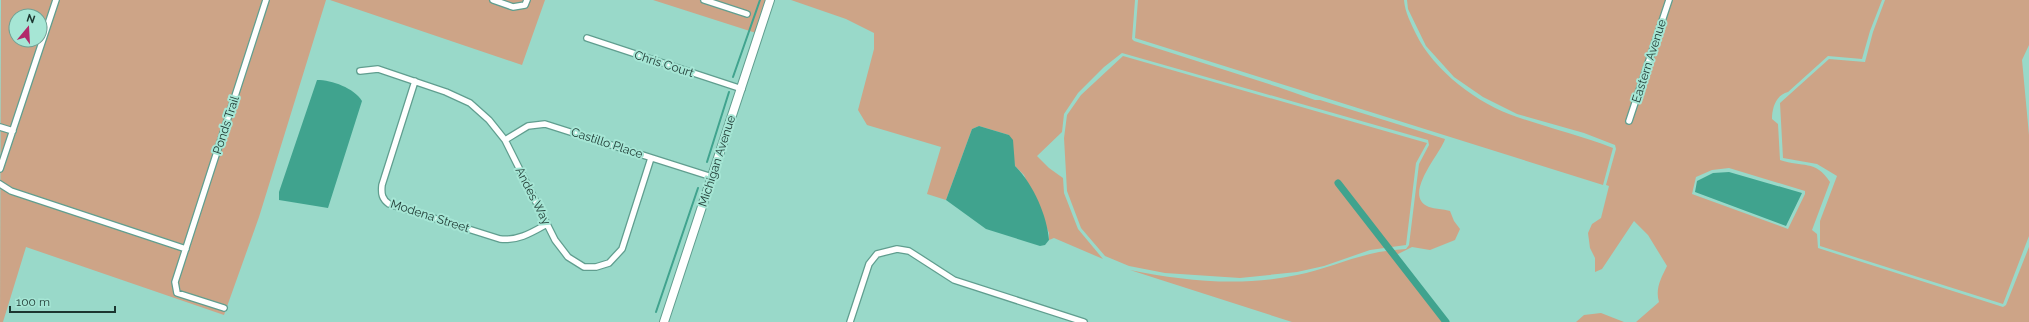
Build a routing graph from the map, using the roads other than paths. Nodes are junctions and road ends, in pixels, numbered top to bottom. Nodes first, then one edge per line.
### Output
1 (56, 0) edge
2 (266, 0) edge
3 (493, 0) edge
4 (527, 0) edge
5 (704, 0) edge
6 (770, 0) edge
7 (1669, 0) edge
8 (747, 14) dead end
9 (587, 38) dead end
10 (360, 71) dead end
11 (414, 81) junction
12 (742, 89) junction
13 (1629, 121) dead end
14 (0, 127) edge
15 (12, 131) junction
16 (505, 140) junction
17 (651, 158) junction
18 (0, 169) edge
19 (712, 177) junction
20 (0, 184) edge
21 (547, 224) junction
22 (186, 249) junction
23 (224, 308) dead end
24 (664, 322) edge
25 (850, 322) edge
26 (1084, 322) edge

1 - 15 street
2 - 22 street, Ponds Trail
3 - 4 street
5 - 8 street
6 - 12 street, Michigan Avenue
7 - 13 street, Eastern Avenue
9 - 12 street, Chris Court
10 - 11 street, Andes Way
11 - 16 street, Andes Way
11 - 21 street, Modena Street
12 - 19 street, Michigan Avenue
14 - 15 street
15 - 18 street
16 - 17 street, Castillo Place
16 - 21 street, Andes Way
17 - 19 street, Castillo Place
17 - 21 street, Andes Way
19 - 24 street, Michigan Avenue
20 - 22 street
22 - 23 street, Ponds Trail
25 - 26 street

